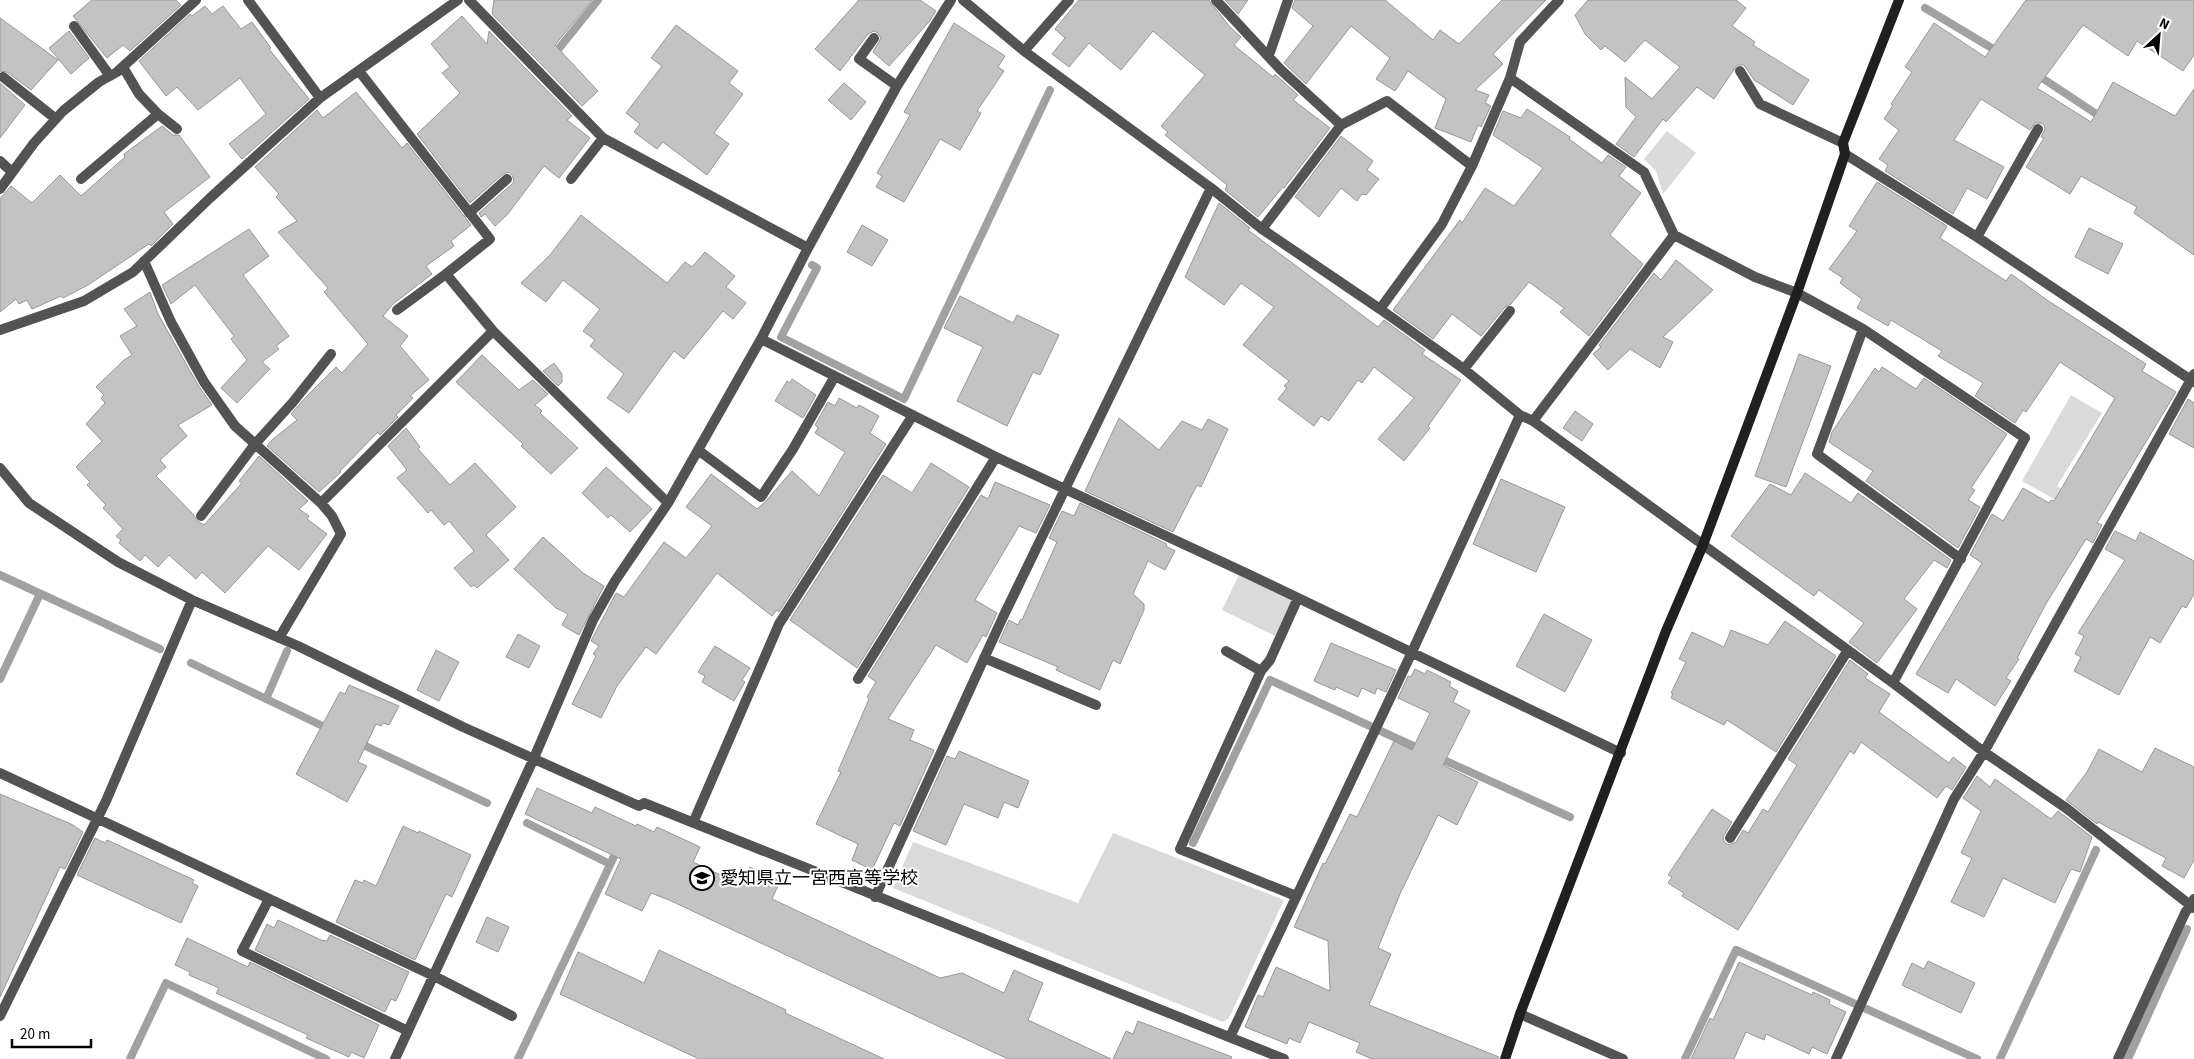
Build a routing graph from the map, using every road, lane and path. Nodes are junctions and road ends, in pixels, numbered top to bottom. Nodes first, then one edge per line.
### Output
1 (196, 0) edge
2 (248, 0) edge
3 (458, 0) edge
4 (469, 0) edge
5 (951, 0) edge
6 (963, 0) edge
7 (1068, 0) edge
8 (1216, 0) edge
9 (1288, 0) edge
10 (1559, 0) edge
11 (1899, 0) edge
12 (74, 26) dead end
13 (874, 38) dead end
14 (1024, 51) junction
15 (1269, 55) junction
16 (123, 67) junction
17 (359, 71) junction
18 (1740, 71) dead end
19 (110, 76) junction
20 (3, 77) dead end
21 (1510, 78) junction
22 (897, 86) junction
23 (320, 98) junction
24 (158, 114) junction
25 (56, 119) junction
26 (1342, 125) junction
27 (177, 129) dead end
28 (2038, 129) dead end
29 (603, 138) junction
30 (1843, 143) junction
31 (1845, 154) junction
32 (0, 161) edge
33 (1472, 166) junction
34 (12, 172) junction
35 (81, 179) dead end
36 (507, 179) dead end
37 (571, 179) dead end
38 (0, 188) edge
39 (1211, 188) junction
40 (469, 213) junction
41 (1262, 229) junction
42 (1674, 235) junction
43 (1977, 237) junction
44 (808, 248) junction
45 (144, 261) junction
46 (446, 274) junction
47 (1797, 293) junction
48 (1380, 309) junction
49 (397, 310) dead end
50 (1510, 310) dead end
51 (0, 330) edge
52 (1863, 330) junction
53 (493, 331) junction
54 (761, 339) junction
55 (331, 354) dead end
56 (1464, 370) junction
57 (835, 376) junction
58 (2193, 379) edge
59 (913, 415) junction
60 (1520, 415) junction
61 (1533, 421) junction
62 (255, 444) junction
63 (698, 450) junction
64 (996, 457) junction
65 (1, 472) edge
66 (1065, 488) junction
67 (321, 503) junction
68 (668, 503) junction
69 (201, 516) dead end
70 (1703, 545) junction
71 (1960, 559) junction
72 (1298, 598) junction
73 (192, 600) junction
74 (279, 638) junction
75 (1848, 650) junction
76 (1226, 651) dead end
77 (1412, 652) junction
78 (984, 658) junction
79 (1262, 671) junction
80 (858, 679) dead end
81 (1893, 683) junction
82 (1096, 706) dead end
83 (1984, 752) junction
84 (1621, 753) junction
85 (534, 758) junction
86 (0, 773) edge
87 (96, 819) junction
88 (693, 823) junction
89 (1730, 838) dead end
90 (1296, 896) junction
91 (875, 897) junction
92 (269, 898) junction
93 (2193, 904) edge
94 (434, 976) junction
95 (1520, 1014) junction
96 (0, 1016) edge
97 (512, 1016) dead end
98 (408, 1032) junction
99 (1230, 1037) junction
100 (395, 1059) edge
101 (1284, 1059) edge
102 (1505, 1059) edge
103 (1623, 1059) edge
104 (1836, 1059) edge
105 (2118, 1059) edge

1 - 16 street
2 - 23 street
3 - 17 street
4 - 29 street
5 - 22 street
6 - 14 street
7 - 14 street
8 - 15 street
9 - 15 street
10 - 21 street
11 - 30 street
12 - 19 street
13 - 22 street
14 - 39 street
15 - 26 street
16 - 19 street
16 - 24 street
17 - 23 street
17 - 40 street
18 - 30 street
19 - 25 street
20 - 25 street
21 - 33 street
21 - 42 street
22 - 44 street
23 - 45 street
24 - 27 street
24 - 35 street
25 - 34 street
26 - 33 street
26 - 41 street
28 - 43 street
29 - 37 street
29 - 44 street
30 - 31 street
31 - 43 street
31 - 47 street
32 - 34 street
33 - 48 street
34 - 38 street
36 - 40 street
39 - 41 street
39 - 66 street
40 - 46 street
41 - 48 street
42 - 47 street
42 - 61 street
43 - 58 street
44 - 54 street
45 - 51 street
45 - 62 street
46 - 49 street
46 - 53 street
47 - 52 street
47 - 70 street
48 - 56 street
50 - 56 street
52 - 71 street
52 - 71 street
53 - 67 street
53 - 68 street
54 - 57 street
54 - 63 street
55 - 62 street
56 - 60 street
57 - 59 street
57 - 63 street
58 - 83 street
59 - 64 street
59 - 88 street
60 - 61 street
60 - 77 street
61 - 70 street
62 - 67 street
62 - 69 street
63 - 68 street
64 - 66 street
64 - 80 street
65 - 73 street
66 - 72 street
66 - 78 street
67 - 74 street
68 - 85 street
70 - 75 street
70 - 84 street
71 - 81 street
72 - 77 street
72 - 79 street
73 - 74 street
73 - 87 street
74 - 85 street
75 - 81 street
75 - 89 street
76 - 79 street
77 - 84 street
77 - 90 street
78 - 82 street
78 - 91 street
79 - 90 street
81 - 83 street
83 - 93 street
83 - 104 street
84 - 95 street
85 - 88 street
85 - 94 street
86 - 87 street
87 - 92 street
87 - 96 street
88 - 91 street
90 - 99 street
91 - 99 street
92 - 94 street
92 - 98 street
93 - 105 street
94 - 97 street
94 - 98 street
95 - 102 street
95 - 103 street
98 - 100 street
99 - 101 street

